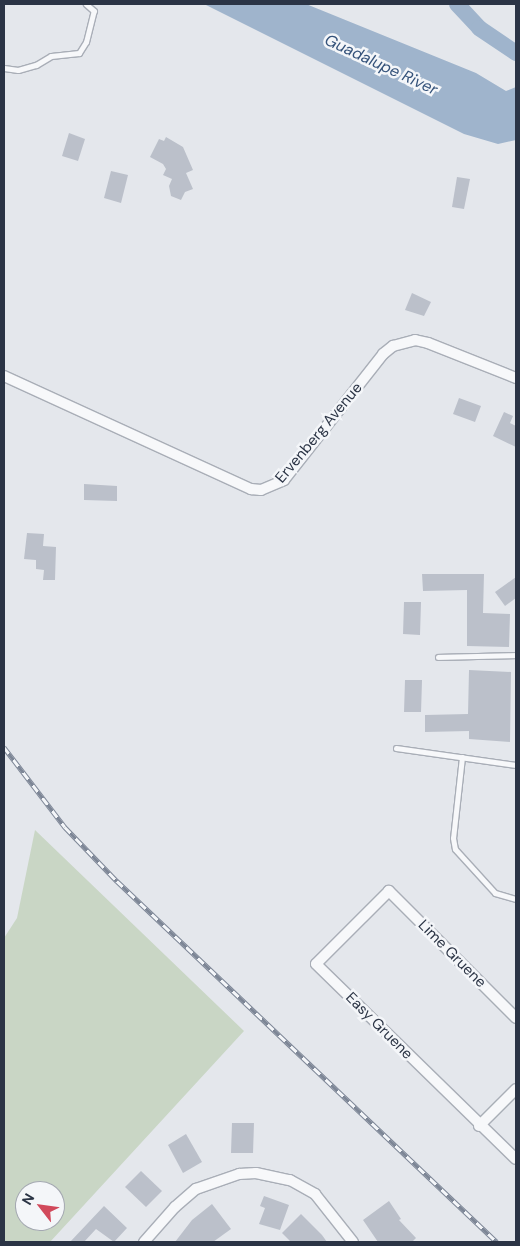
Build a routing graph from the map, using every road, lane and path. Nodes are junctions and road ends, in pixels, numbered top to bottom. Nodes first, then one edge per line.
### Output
1 (86, 4) edge
2 (4, 68) edge
3 (4, 376) edge
4 (516, 378) edge
5 (516, 655) edge
6 (438, 657) dead end
7 (396, 748) dead end
8 (462, 757) junction
9 (516, 765) edge
10 (388, 891) joint
11 (516, 898) edge
12 (516, 1018) edge
13 (516, 1089) edge
14 (480, 1126) junction
15 (516, 1158) edge
16 (144, 1242) edge
17 (353, 1242) edge

1 - 2 lane
3 - 4 street, Ervenberg Avenue
5 - 6 lane
7 - 8 lane
8 - 9 lane
8 - 11 lane
10 - 12 street, Lime Gruene
10 - 14 street, Easy Gruene
13 - 14 street
14 - 15 street, Easy Gruene
16 - 17 street

